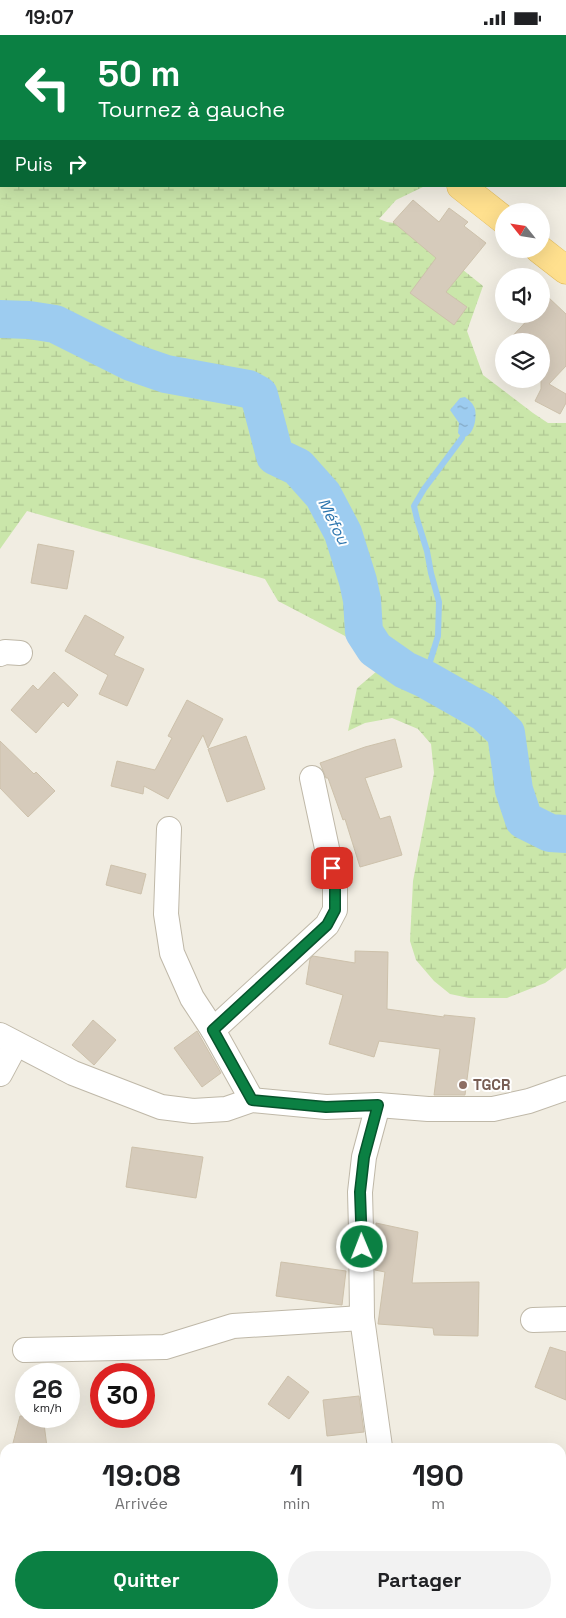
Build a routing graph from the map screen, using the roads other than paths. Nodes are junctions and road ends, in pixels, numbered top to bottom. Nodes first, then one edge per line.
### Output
1 (462, 187) edge
2 (495, 213) edge
3 (550, 258) edge
4 (566, 271) edge
5 (312, 778) dead end
6 (169, 829) dead end
7 (213, 1030) junction
8 (8, 1040) edge
9 (0, 1074) edge
10 (566, 1088) edge
11 (252, 1100) junction
12 (378, 1105) junction
13 (362, 1318) junction
14 (566, 1319) edge
15 (533, 1320) dead end
16 (220, 1321) dead end
17 (25, 1350) dead end
18 (379, 1443) edge

1 - 2 main road
3 - 4 main road
5 - 7 street
6 - 7 street
7 - 11 street
8 - 9 street
8 - 11 street
10 - 12 street
11 - 12 street
12 - 13 street
13 - 16 street
13 - 17 street
13 - 18 street
14 - 15 street

